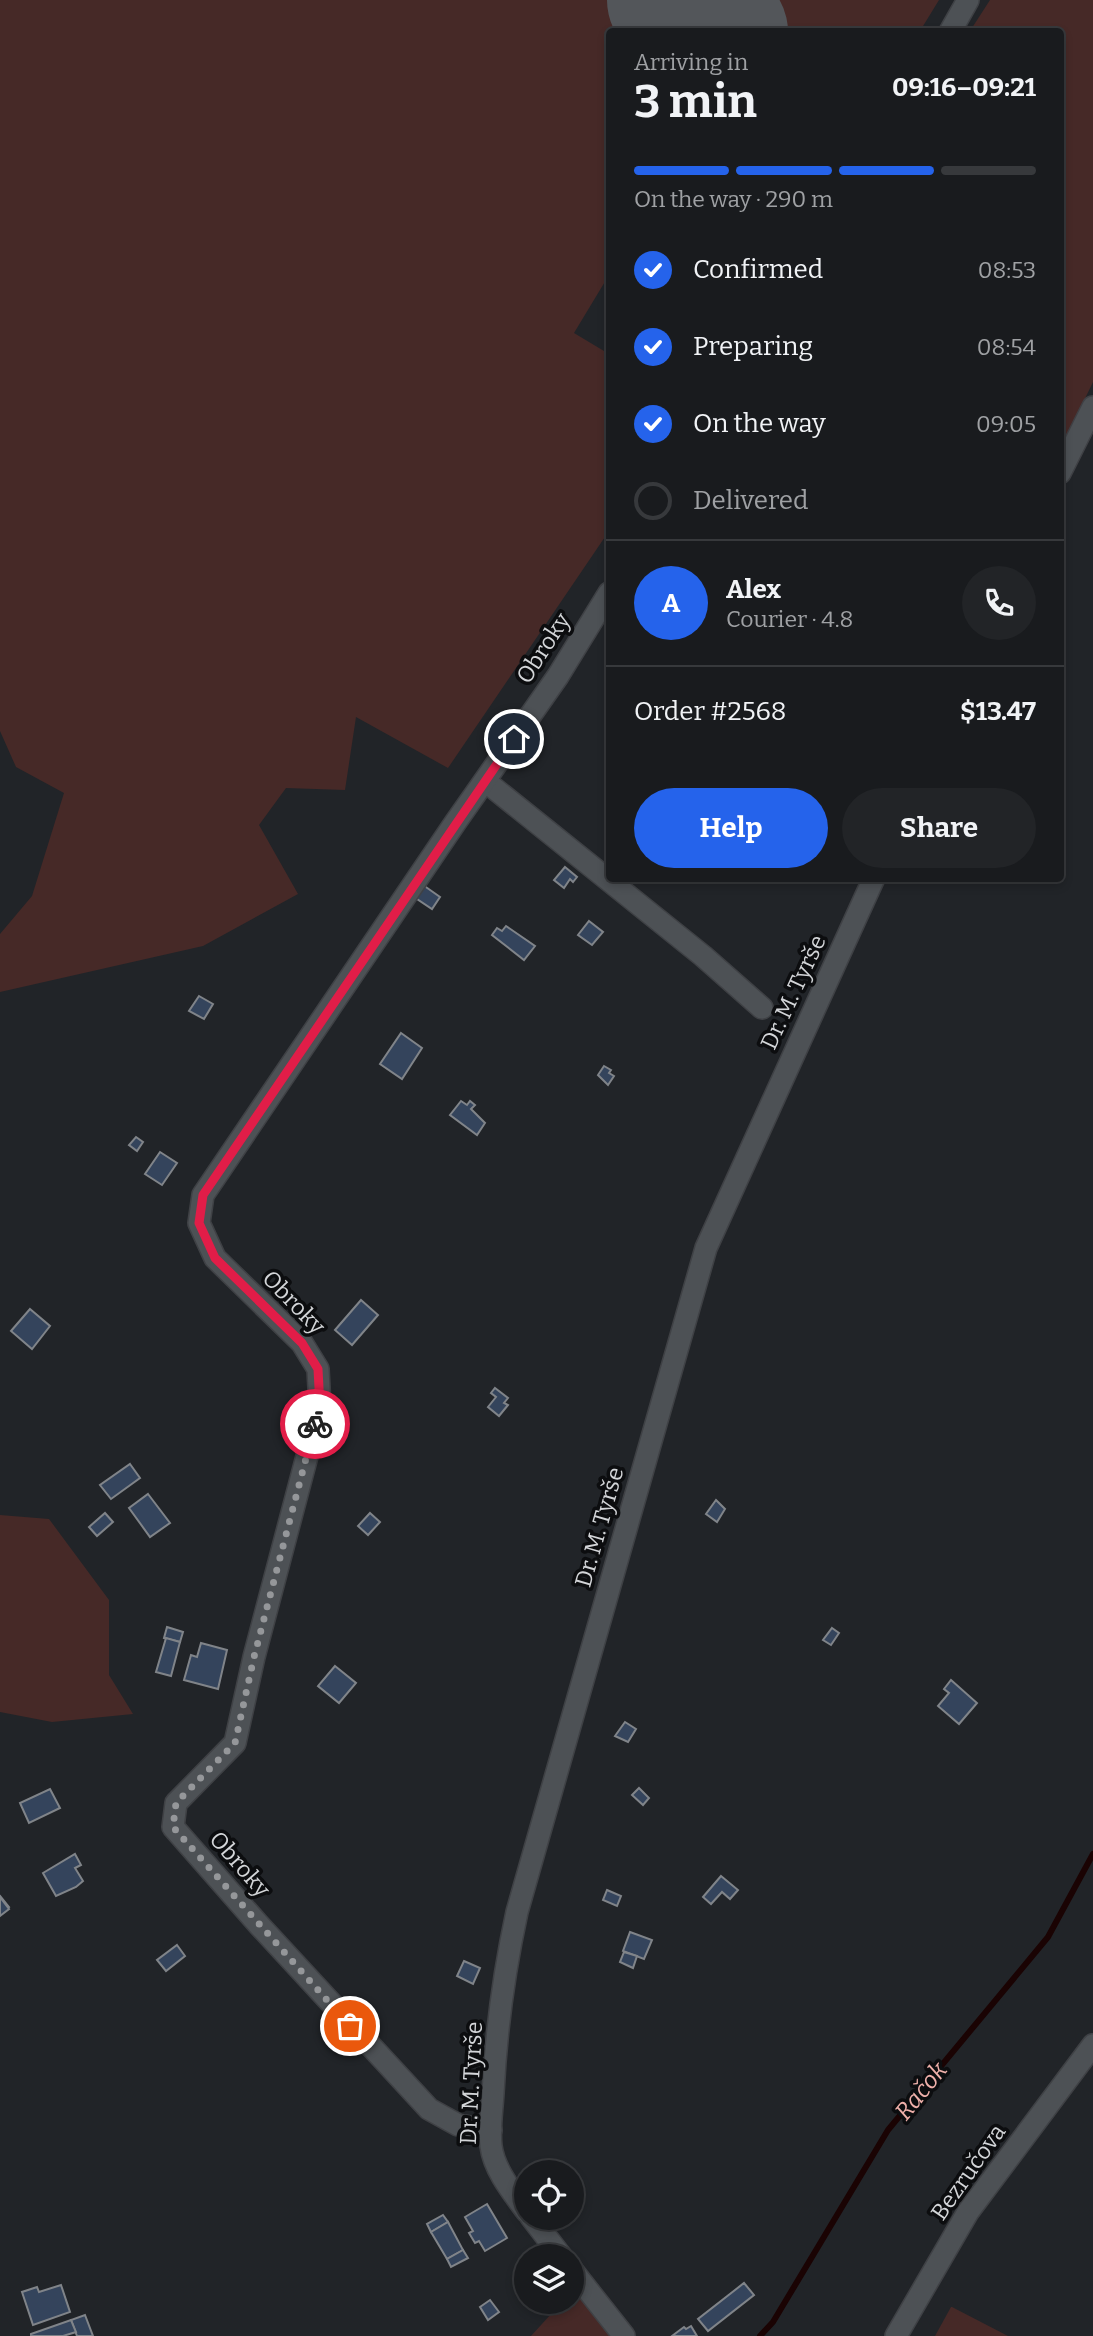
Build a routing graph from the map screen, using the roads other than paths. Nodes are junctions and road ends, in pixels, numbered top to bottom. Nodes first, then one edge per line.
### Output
1 (968, 0) edge
2 (952, 28) edge
3 (1093, 407) edge
4 (1064, 465) edge
5 (606, 598) edge
6 (485, 781) junction
7 (606, 878) edge
8 (611, 882) edge
9 (872, 882) edge
10 (762, 1008) dead end
11 (1093, 2045) edge
12 (491, 2130) junction
13 (514, 2191) edge
14 (541, 2230) edge
15 (552, 2244) edge
16 (584, 2285) edge
17 (624, 2336) edge
18 (896, 2336) edge

1 - 2 street
3 - 4 street
5 - 6 street, Obroky
6 - 7 street
6 - 12 street, Obroky
8 - 10 street
9 - 12 street, Dr. M. Tyrše
11 - 18 street, Bezručova
12 - 13 street, Dr. M. Tyrše
14 - 15 street
16 - 17 street

